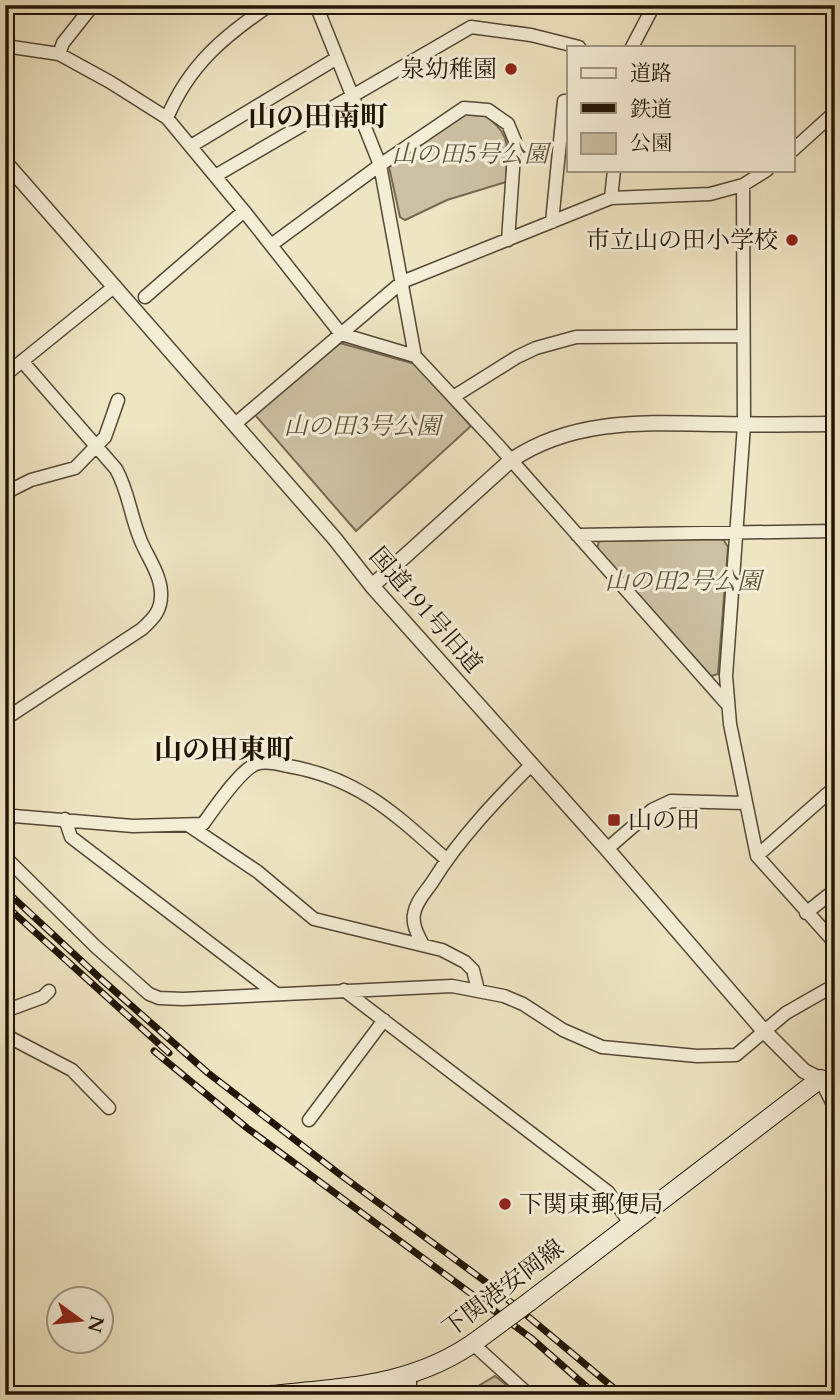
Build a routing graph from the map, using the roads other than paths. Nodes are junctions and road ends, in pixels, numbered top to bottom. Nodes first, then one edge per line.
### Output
1 (93, 5) edge
2 (270, 5) edge
3 (316, 5) edge
4 (654, 5) edge
5 (826, 5) edge
6 (835, 12) edge
7 (5, 46) edge
8 (575, 46) edge
9 (633, 46) edge
10 (59, 54) junction
11 (337, 58) junction
12 (354, 94) junction
13 (567, 101) edge
14 (835, 112) edge
15 (167, 118) junction
16 (191, 146) junction
17 (794, 149) edge
18 (5, 163) edge
19 (380, 165) junction
20 (614, 172) edge
21 (764, 172) edge
22 (215, 176) junction
23 (743, 185) junction
24 (611, 198) junction
25 (244, 211) junction
26 (552, 222) junction
27 (508, 240) junction
28 (271, 245) junction
29 (402, 282) junction
30 (115, 286) junction
31 (145, 297) dead end
32 (341, 334) junction
33 (743, 336) junction
34 (415, 356) junction
35 (22, 361) junction
36 (5, 375) edge
37 (453, 397) junction
38 (118, 400) dead end
39 (235, 424) junction
40 (835, 424) edge
41 (744, 425) junction
42 (97, 448) junction
43 (510, 461) junction
44 (8, 485) edge
45 (835, 531) edge
46 (737, 532) junction
47 (577, 535) junction
48 (372, 586) junction
49 (727, 704) junction
50 (5, 719) edge
51 (532, 764) junction
52 (835, 787) edge
53 (745, 803) junction
54 (65, 820) junction
55 (188, 825) junction
56 (5, 836) edge
57 (607, 849) junction
58 (757, 856) junction
59 (5, 857) edge
60 (447, 860) junction
61 (835, 890) edge
62 (806, 913) junction
63 (835, 943) edge
64 (423, 945) junction
65 (835, 985) edge
66 (344, 990) junction
67 (478, 990) junction
68 (49, 991) dead end
69 (275, 993) junction
70 (5, 1012) edge
71 (384, 1020) junction
72 (763, 1030) junction
73 (5, 1035) edge
74 (827, 1081) edge
75 (109, 1108) dead end
76 (835, 1108) edge
77 (309, 1120) dead end
78 (630, 1223) junction
79 (476, 1342) junction
80 (409, 1376) junction
81 (309, 1393) edge
82 (271, 1395) edge
83 (409, 1395) edge
84 (529, 1395) edge

1 - 10 street
2 - 15 street
3 - 11 street
4 - 9 street
5 - 6 street
7 - 10 street
8 - 12 street
10 - 15 street
11 - 12 street
11 - 16 street
12 - 19 street
12 - 22 street
13 - 26 street
14 - 17 street
15 - 16 street
16 - 22 street
18 - 30 street, 国道191号旧道
19 - 27 street
19 - 28 street
19 - 29 street
20 - 24 street
21 - 23 street
22 - 25 street
23 - 24 street
23 - 33 street
24 - 26 street
25 - 28 street
25 - 31 street
26 - 27 street
27 - 29 street
28 - 32 street
29 - 32 street
29 - 34 street
30 - 35 street
30 - 39 street, 国道191号旧道
32 - 34 street
32 - 39 street
33 - 37 street
33 - 41 street
34 - 37 street
35 - 36 street
35 - 42 street
37 - 43 street
38 - 42 street
39 - 48 street, 国道191号旧道
40 - 41 street
41 - 43 street
41 - 46 street
42 - 44 street
42 - 50 street
43 - 47 street
43 - 48 street
45 - 46 street
46 - 47 street
46 - 49 street
47 - 49 street
48 - 51 street, 国道191号旧道
49 - 53 street
51 - 57 street, 国道191号旧道
51 - 60 street
52 - 58 street
53 - 57 street
53 - 58 street
54 - 55 street
54 - 56 street
54 - 69 street
55 - 60 street
55 - 64 street
57 - 72 street, 国道191号旧道
58 - 62 street
59 - 69 street
60 - 64 street
61 - 62 street
62 - 63 street
64 - 67 street
65 - 72 street
66 - 67 street
66 - 69 street
66 - 71 street
67 - 72 street
68 - 70 street
71 - 77 street
71 - 78 street
72 - 74 street, 国道191号旧道
73 - 75 street
74 - 76 street
74 - 78 main road, 下関港安岡線
78 - 79 main road, 下関港安岡線, bridge
79 - 80 main road, 下関港安岡線
79 - 84 street
80 - 81 main road, 下関港安岡線
80 - 83 street
81 - 82 main road, 下関港安岡線

